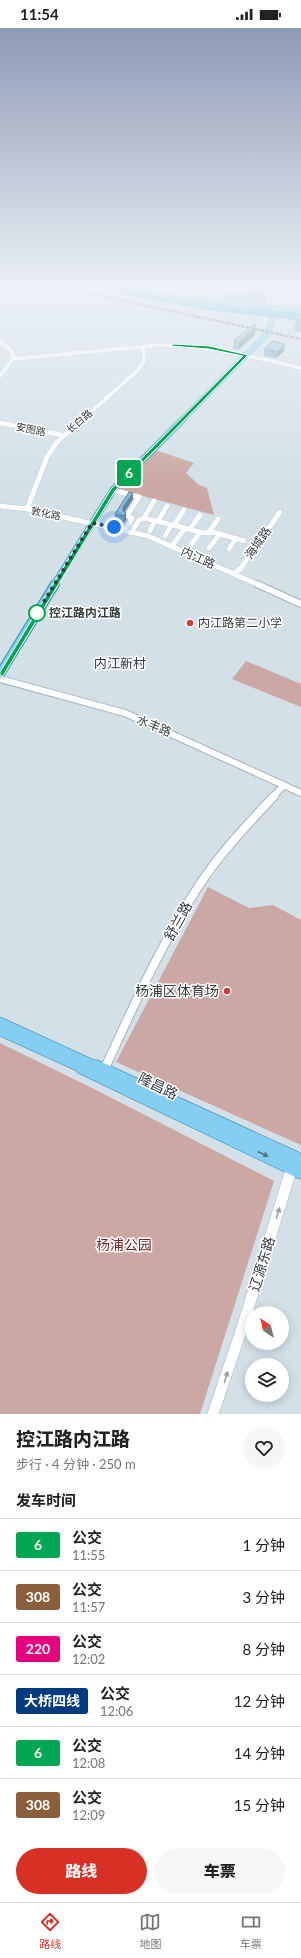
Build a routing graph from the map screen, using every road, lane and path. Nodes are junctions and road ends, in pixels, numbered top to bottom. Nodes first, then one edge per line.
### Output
1 (13, 355) edge
2 (60, 355) edge
3 (144, 355) edge
4 (246, 355) joint
5 (13, 359) junction
6 (301, 368) edge
7 (0, 376) edge
8 (0, 423) edge
9 (62, 435) junction
10 (113, 490) junction
11 (154, 501) dead end
12 (0, 506) edge
13 (167, 506) dead end
14 (27, 509) junction
15 (184, 510) dead end
16 (280, 512) dead end
17 (200, 515) dead end
18 (144, 518) junction
19 (218, 518) dead end
20 (157, 521) junction
21 (92, 523) junction
22 (173, 525) junction
23 (134, 528) dead end
24 (188, 529) junction
25 (125, 530) junction
26 (150, 531) dead end
27 (200, 532) junction
28 (208, 532) junction
29 (220, 534) junction
30 (164, 536) dead end
31 (236, 538) junction
32 (244, 541) dead end
33 (191, 545) dead end
34 (172, 546) junction
35 (209, 548) dead end
36 (229, 549) dead end
37 (234, 574) junction
38 (301, 604) edge
39 (0, 674) edge
40 (0, 679) edge
41 (284, 785) junction
42 (301, 793) edge
43 (0, 1023) edge
44 (0, 1030) edge
45 (103, 1073) junction
46 (297, 1165) edge
47 (213, 1414) edge

1 - 5 street
2 - 5 street
3 - 9 street, 长白路
4 - 6 street
4 - 10 main road
5 - 7 street
8 - 9 street, 安图路
9 - 14 street, 长白路
10 - 21 main road
10 - 25 street
11 - 18 street
12 - 14 street, 敦化路
13 - 20 street
14 - 21 street, 敦化路
15 - 22 street
16 - 37 street, 海城路
17 - 24 street
18 - 20 street
18 - 23 street
19 - 28 street
20 - 22 street
20 - 26 street
21 - 25 street, 内江路
21 - 39 main road
22 - 24 street
22 - 30 street
24 - 27 street
24 - 34 street
25 - 34 street, 内江路
27 - 28 street
27 - 33 street
28 - 29 street
29 - 31 street
29 - 35 street
31 - 32 street
31 - 36 street
34 - 37 street, 内江路
37 - 38 street, 内江路
40 - 41 street, 水丰路
41 - 42 street, 水丰路
41 - 45 street, 舒兰路
43 - 45 main road, 隆昌路
44 - 45 main road, 隆昌路
45 - 46 main road, 隆昌路
47 -> 46 street, 辽源东路

